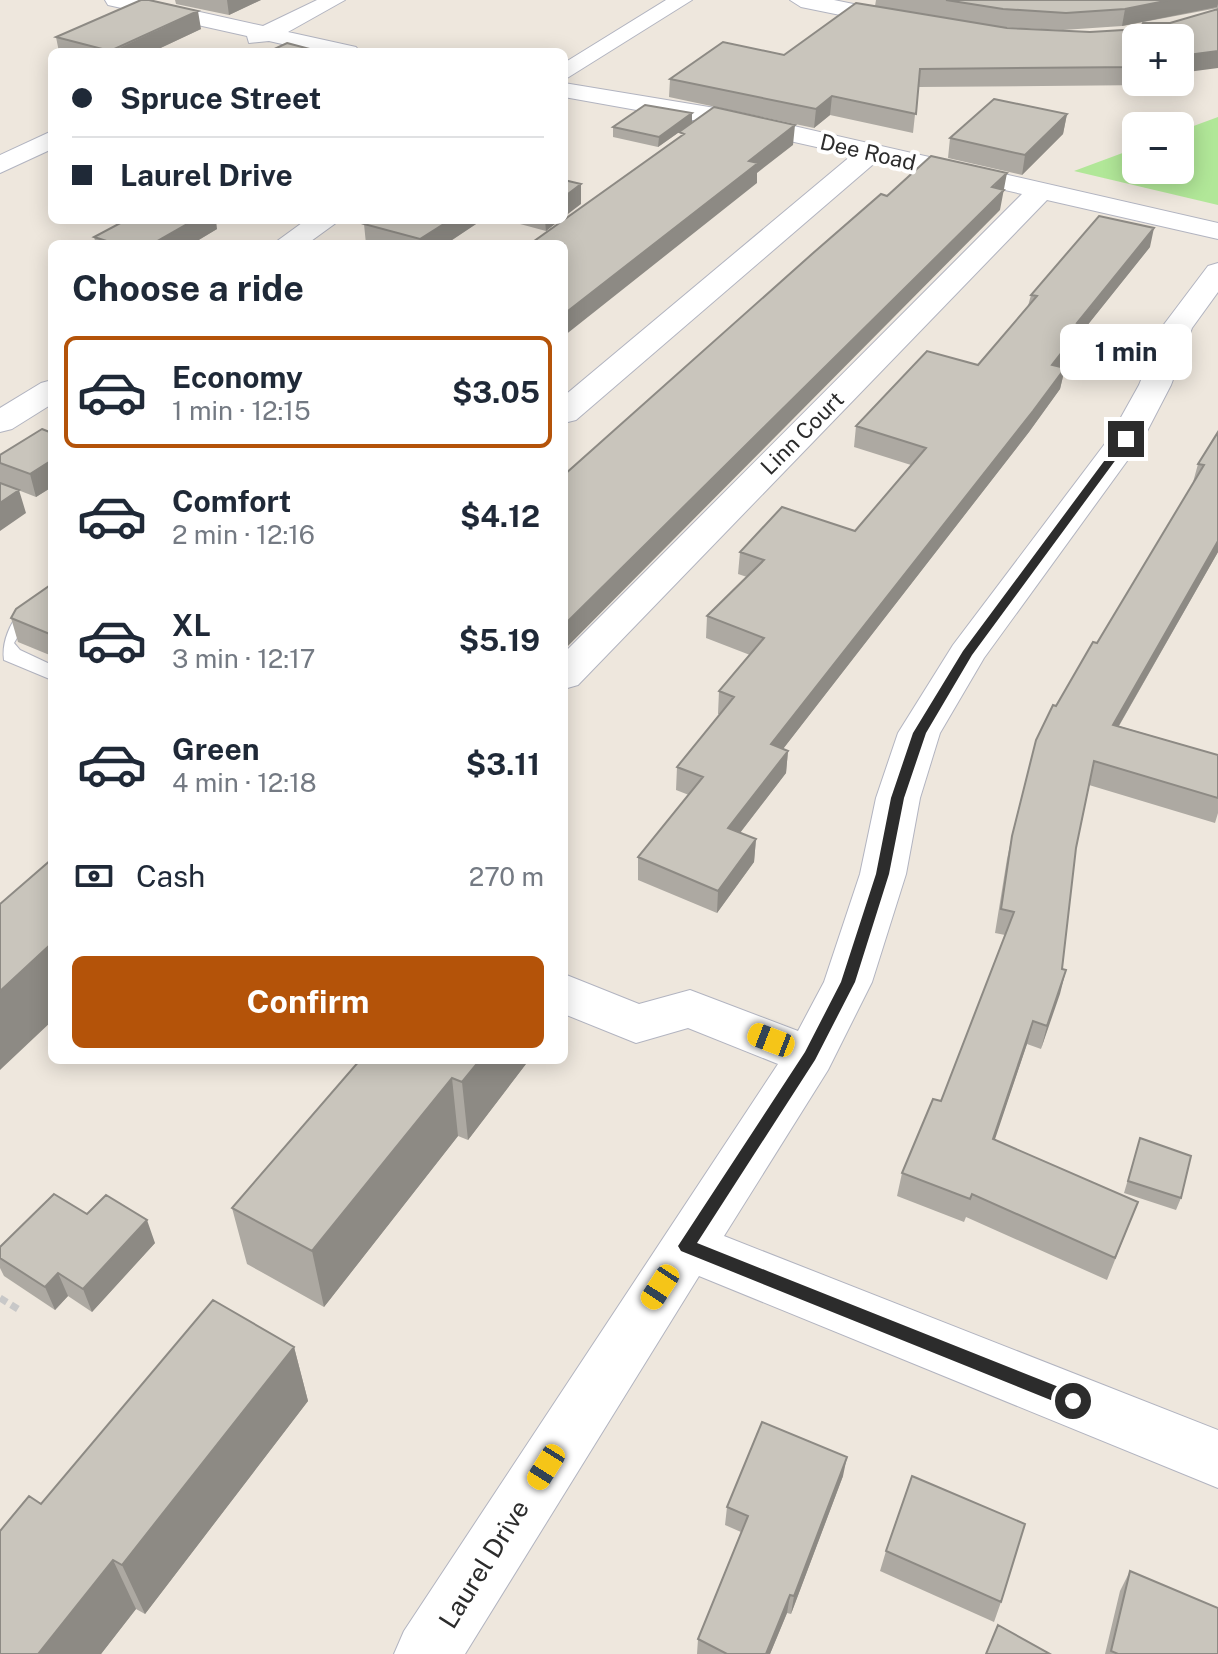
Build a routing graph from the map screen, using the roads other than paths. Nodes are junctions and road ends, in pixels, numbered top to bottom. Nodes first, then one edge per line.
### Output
1 (116, 0) edge
2 (334, 0) edge
3 (681, 0) edge
4 (801, 0) edge
5 (923, 24) edge
6 (265, 34) junction
7 (236, 48) edge
8 (330, 48) edge
9 (568, 71) edge
10 (568, 91) edge
11 (48, 141) edge
12 (870, 153) junction
13 (0, 165) edge
14 (1040, 191) junction
15 (320, 224) edge
16 (1218, 231) edge
17 (294, 240) edge
18 (1218, 272) edge
19 (48, 392) edge
20 (568, 410) edge
21 (0, 422) edge
22 (48, 598) edge
23 (48, 671) edge
24 (568, 672) edge
25 (568, 995) edge
26 (810, 1056) junction
27 (686, 1246) junction
28 (1218, 1459) edge
29 (427, 1654) edge

1 - 6 street
2 - 6 street
3 - 9 street
4 - 5 street
6 - 7 street
6 - 8 street
10 - 12 street, Dee Road
11 - 13 street
12 - 14 street, Dee Road
12 - 20 street
14 - 16 street, Dee Road
14 - 24 street, Linn Court
15 - 17 street
18 - 26 street, Laurel Drive
19 - 21 street
22 - 23 lane
25 - 26 street
26 - 27 street, Laurel Drive
27 - 28 street
27 - 29 street, Laurel Drive

